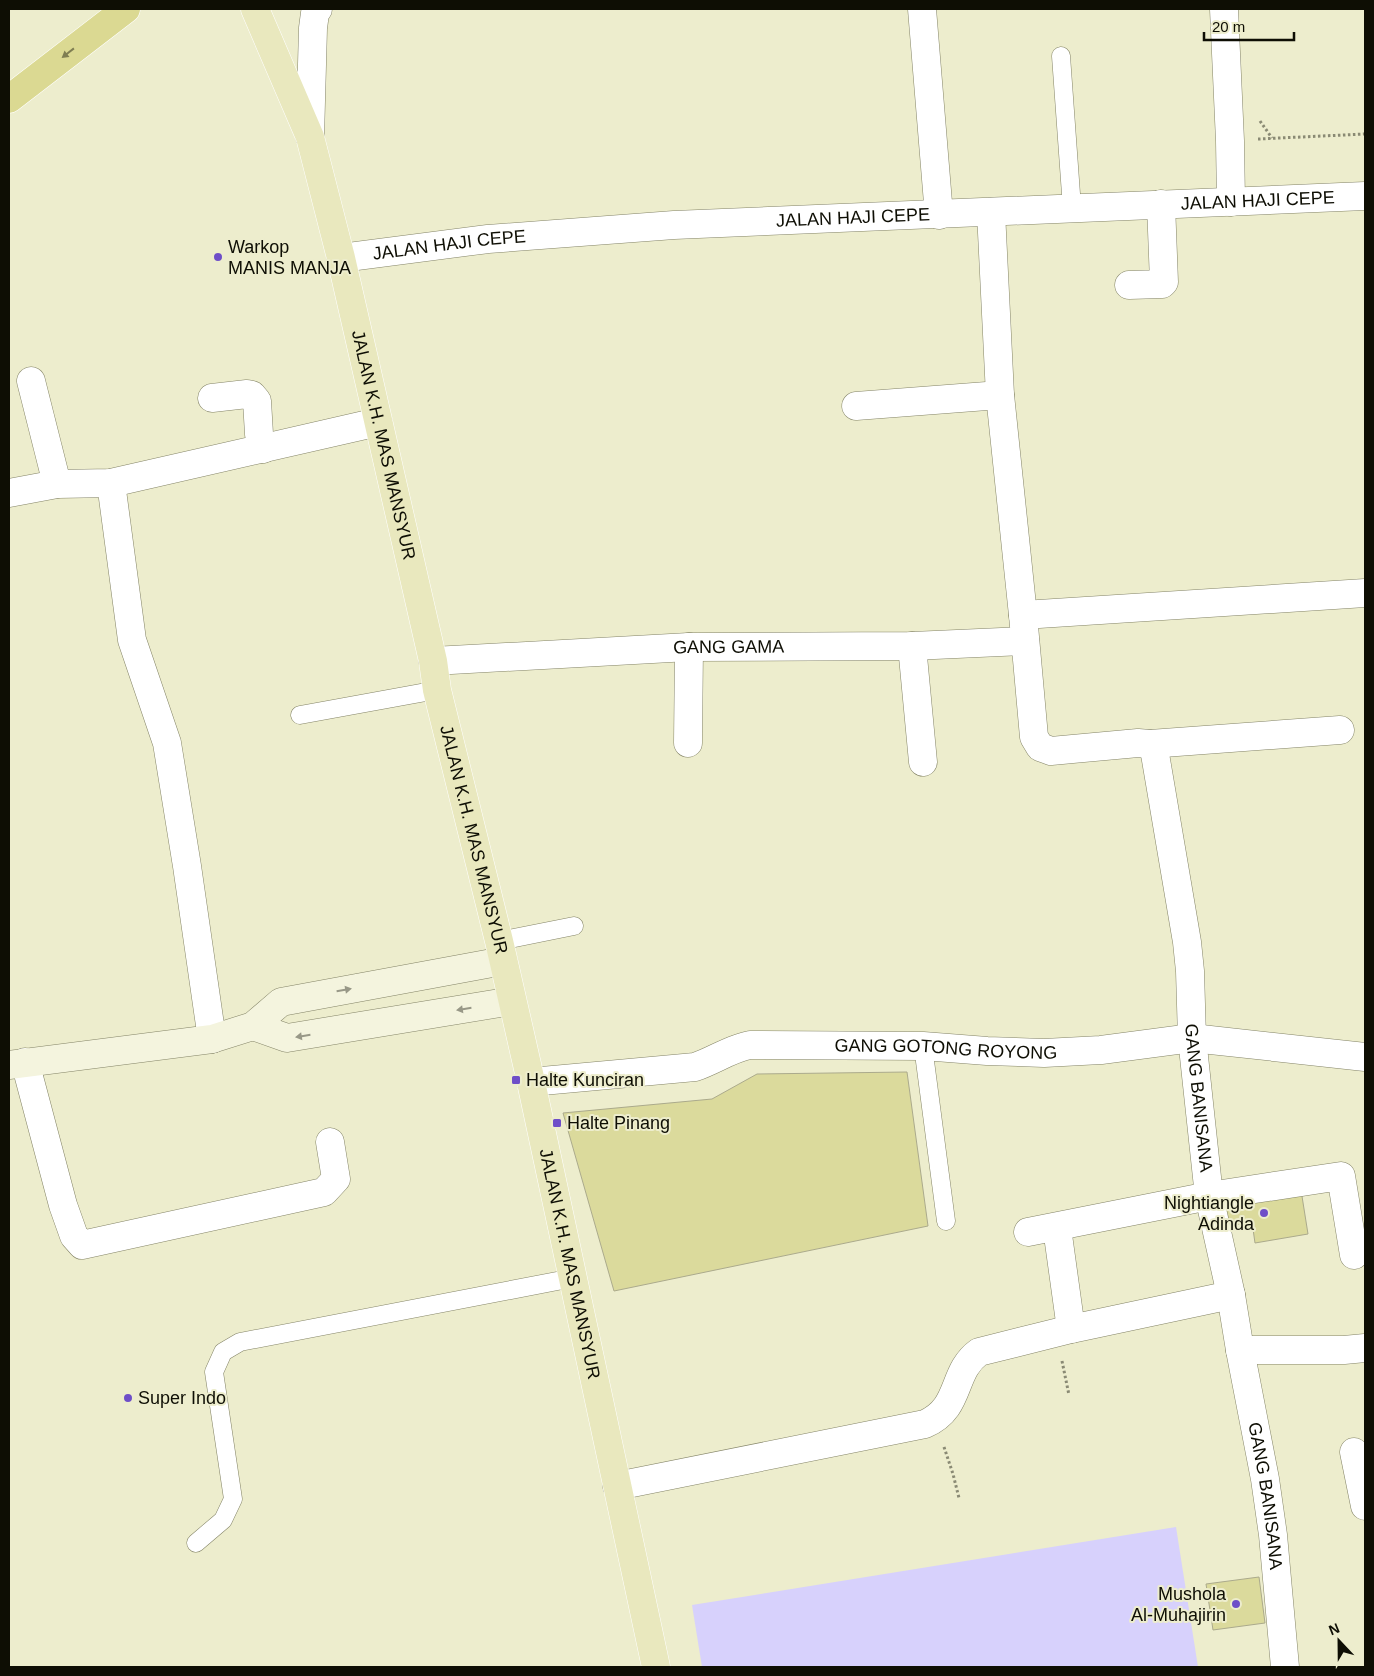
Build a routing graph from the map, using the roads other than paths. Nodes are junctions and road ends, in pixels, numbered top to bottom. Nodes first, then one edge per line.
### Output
1 (126, 9) edge
2 (318, 9) edge
3 (922, 9) edge
4 (1224, 9) edge
5 (258, 15) edge
6 (1061, 56) dead end
7 (9, 99) edge
8 (310, 137) junction
9 (1365, 196) edge
10 (1231, 202) junction
11 (1161, 204) junction
12 (1072, 208) junction
13 (992, 212) junction
14 (939, 215) junction
15 (341, 258) junction
16 (1128, 285) dead end
17 (32, 382) dead end
18 (1000, 394) junction
19 (212, 398) dead end
20 (856, 406) dead end
21 (378, 422) junction
22 (263, 449) junction
23 (111, 483) junction
24 (58, 484) junction
25 (9, 493) edge
26 (1365, 592) edge
27 (1024, 628) junction
28 (912, 646) junction
29 (689, 647) junction
30 (433, 661) junction
31 (437, 690) junction
32 (300, 715) dead end
33 (1340, 730) dead end
34 (688, 743) dead end
35 (1150, 744) junction
36 (923, 762) dead end
37 (574, 926) dead end
38 (501, 951) junction
39 (512, 1001) junction
40 (253, 1026) junction
41 (1192, 1038) junction
42 (212, 1039) junction
43 (923, 1046) junction
44 (1365, 1057) edge
45 (17, 1063) edge
46 (531, 1082) junction
47 (330, 1142) dead end
48 (1209, 1196) junction
49 (946, 1221) dead end
50 (1056, 1228) junction
51 (1028, 1232) dead end
52 (1354, 1255) dead end
53 (573, 1278) junction
54 (1231, 1295) junction
55 (1064, 1331) junction
56 (1365, 1348) edge
57 (1240, 1350) junction
58 (1354, 1452) dead end
59 (617, 1486) junction
60 (1365, 1506) edge
61 (196, 1543) dead end
62 (656, 1667) edge
63 (1285, 1667) edge

1 -> 7 highway
2 - 8 street
3 - 14 street
4 - 10 street
5 - 8 main road, JALAN K.H. MAS MANSYUR
6 - 12 lane
8 - 15 main road, JALAN K.H. MAS MANSYUR
9 - 10 street, JALAN HAJI CEPE
10 - 11 street, JALAN HAJI CEPE
11 - 12 street, JALAN HAJI CEPE
11 - 16 street
12 - 13 street, JALAN HAJI CEPE
13 - 14 street, JALAN HAJI CEPE
13 - 18 street
14 - 15 street, JALAN HAJI CEPE
15 - 21 main road, JALAN K.H. MAS MANSYUR
17 - 24 street
18 - 20 street
18 - 27 street
19 - 22 street
21 - 22 street
21 - 30 main road, JALAN K.H. MAS MANSYUR
22 - 23 street
23 - 24 street
23 - 42 street
24 - 25 street
26 - 27 street, GANG GAMA
27 - 28 street, GANG GAMA
27 - 35 street
28 - 29 street, GANG GAMA
28 - 36 street
29 - 30 street, GANG GAMA
29 - 34 street
30 - 31 main road, JALAN K.H. MAS MANSYUR
31 - 32 lane
31 - 38 main road, JALAN K.H. MAS MANSYUR
33 - 35 street
35 - 41 street, GANG BANISANA
37 - 38 lane
38 - 39 main road, JALAN K.H. MAS MANSYUR
40 -> 38 main road
39 -> 40 main road
39 - 46 main road, JALAN K.H. MAS MANSYUR
40 - 42 main road
41 - 43 street, GANG GOTONG ROYONG
41 - 44 street, GANG GOTONG ROYONG
41 - 48 street, GANG BANISANA
42 - 45 main road
43 - 46 street, GANG GOTONG ROYONG
43 - 49 lane
45 - 47 street
46 - 53 main road, JALAN K.H. MAS MANSYUR
48 - 50 street
48 - 52 street
48 - 54 street, GANG BANISANA
50 - 51 street
50 - 55 street
53 - 59 main road, JALAN K.H. MAS MANSYUR
53 - 61 lane
54 - 55 street
54 - 57 street, GANG BANISANA
55 - 59 street
56 - 57 street
57 - 63 street, GANG BANISANA
58 - 60 street
59 - 62 main road, JALAN K.H. MAS MANSYUR

